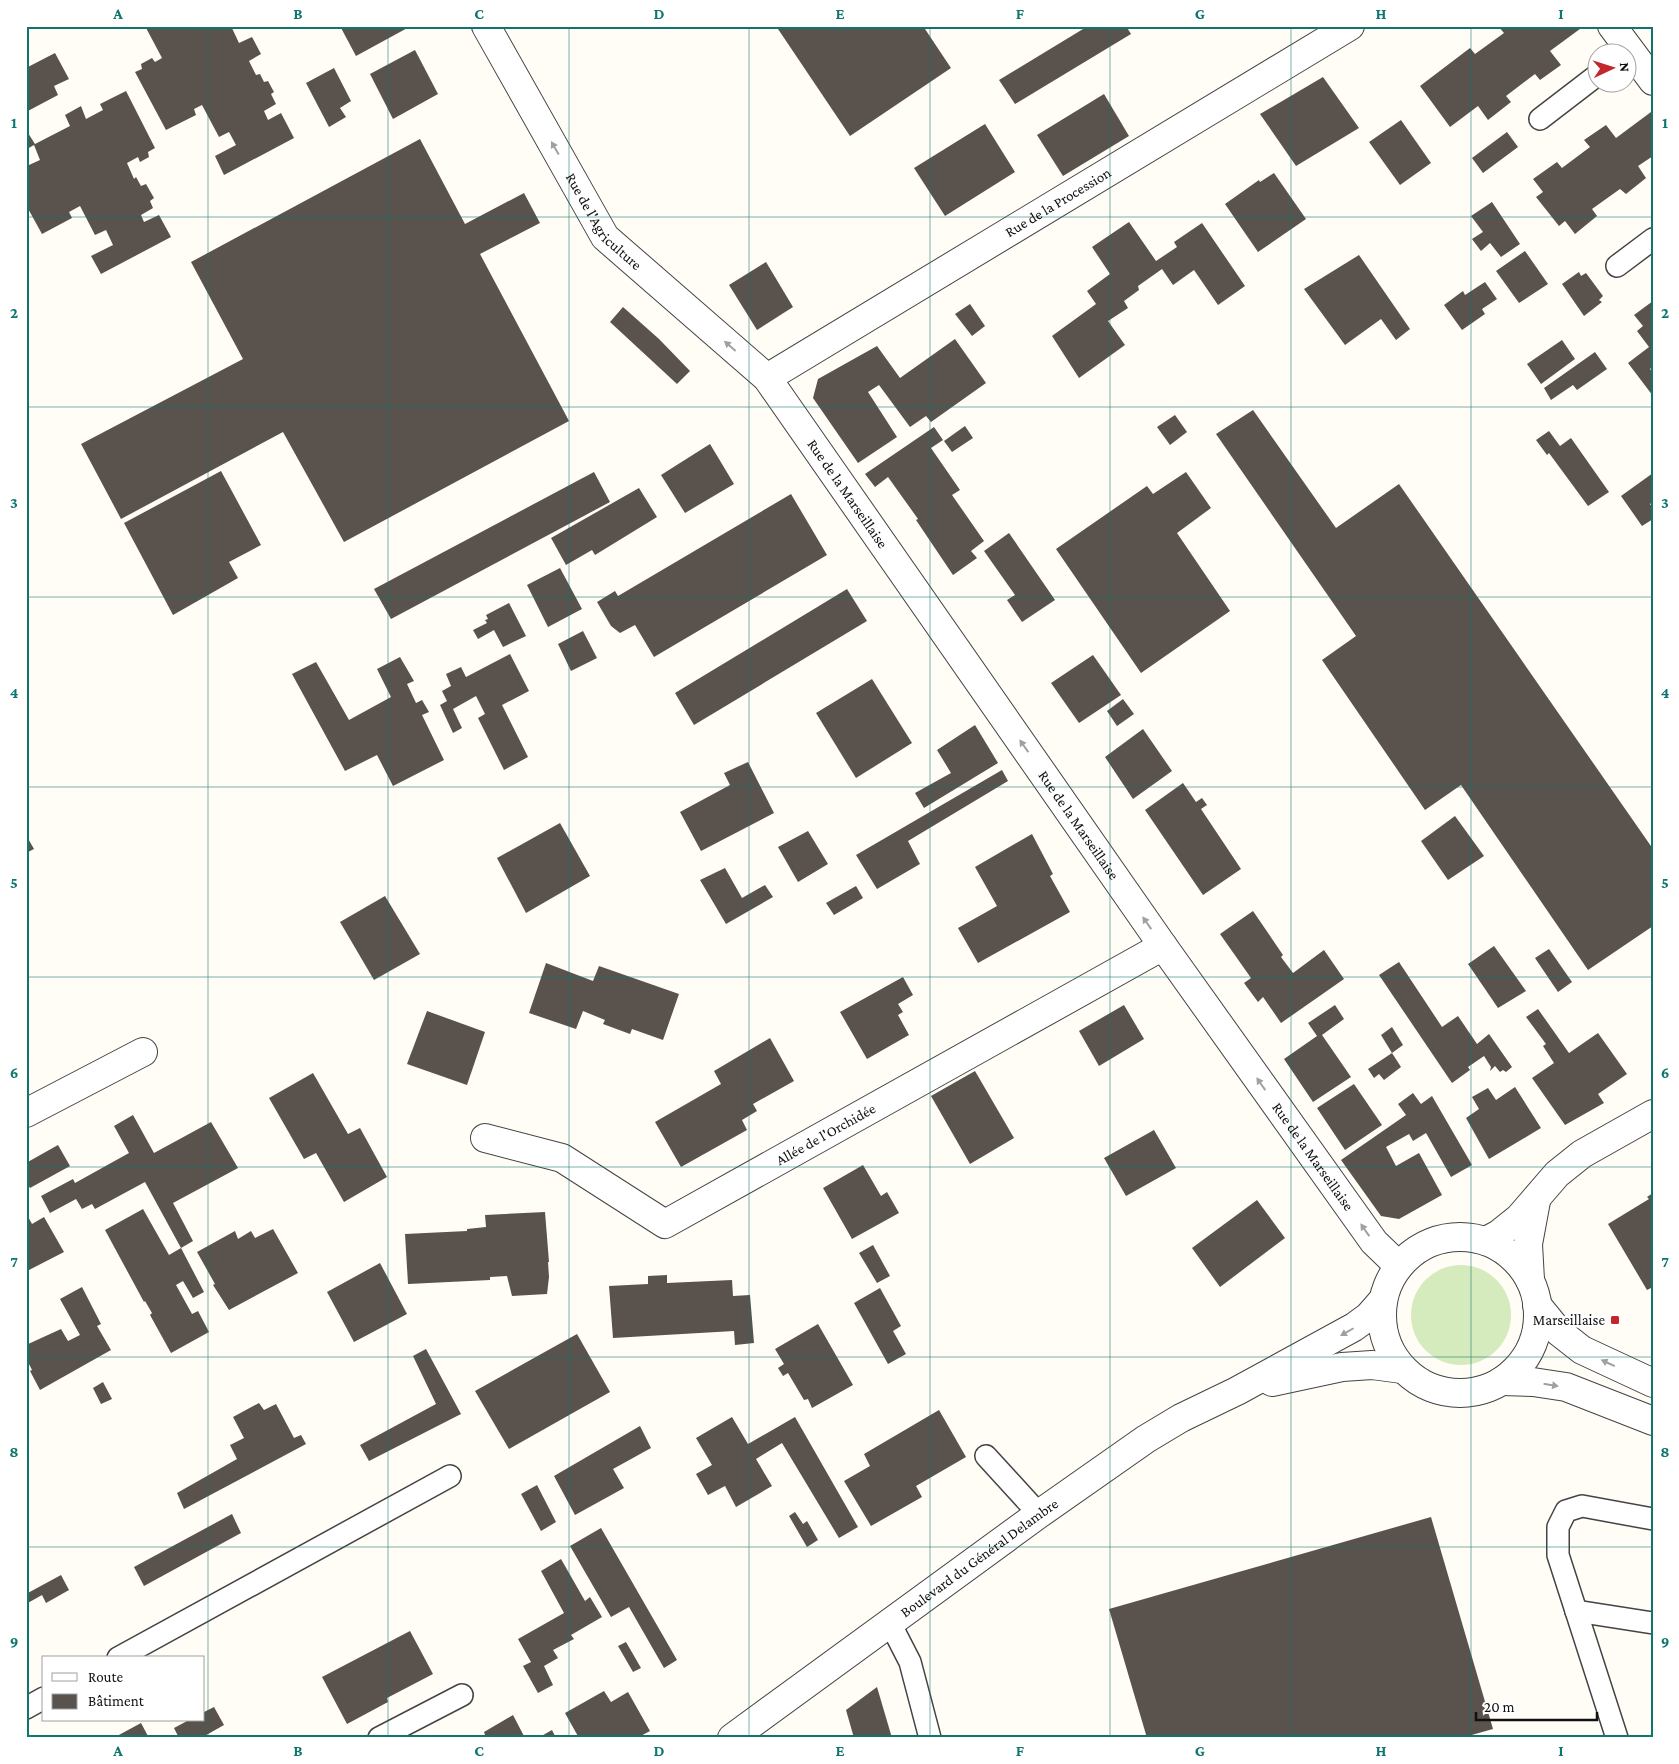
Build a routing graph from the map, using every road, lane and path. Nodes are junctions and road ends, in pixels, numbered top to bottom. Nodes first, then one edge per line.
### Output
1 (486, 26) edge
2 (1350, 26) edge
3 (1612, 26) edge
4 (1622, 42) edge
5 (1636, 61) edge
6 (1653, 81) edge
7 (1586, 84) edge
8 (1540, 119) dead end
9 (1653, 239) edge
10 (1617, 266) dead end
11 (767, 378) junction
12 (1163, 946) junction
13 (143, 1052) dead end
14 (26, 1112) edge
15 (1653, 1114) edge
16 (485, 1138) dead end
17 (1536, 1201) junction
18 (1486, 1241) junction
19 (1399, 1266) junction
20 (1534, 1293) junction
21 (1383, 1300) junction
22 (1402, 1369) junction
23 (1502, 1381) junction
24 (1653, 1383) edge
25 (1237, 1391) junction
26 (1653, 1421) edge
27 (986, 1456) dead end
28 (450, 1476) dead end
29 (1039, 1514) junction
30 (1653, 1519) edge
31 (1576, 1611) junction
32 (890, 1623) junction
33 (1653, 1623) edge
34 (122, 1656) edge
35 (462, 1695) dead end
36 (42, 1699) edge
37 (26, 1708) edge
38 (379, 1738) edge
39 (732, 1738) edge
40 (930, 1738) edge
41 (1617, 1738) edge

11 -> 1 street, Rue de l'Agriculture
2 - 11 street, Rue de la Procession
3 - 4 street
5 - 6 street
7 - 8 lane
9 - 10 lane
12 -> 11 street, Rue de la Marseillaise
12 - 16 street, Allée de l'Orchidée
19 -> 12 street, Rue de la Marseillaise
13 - 14 street
15 - 17 street
17 - 18 street
17 - 20 street
18 - 19 street
18 - 20 street
19 - 21 street
20 - 23 street
24 -> 20 street
21 - 22 street
21 -> 25 street, Boulevard du Général Delambre
22 - 23 street
22 - 25 street, Boulevard du Général Delambre
23 -> 26 street
25 - 29 street, Boulevard du Général Delambre
27 - 29 lane
28 - 34 lane
29 - 32 street, Boulevard du Général Delambre
30 - 31 lane
31 - 33 lane
31 - 41 lane
32 - 39 street, Boulevard du Général Delambre
32 - 40 lane
35 - 38 lane
36 - 37 lane

